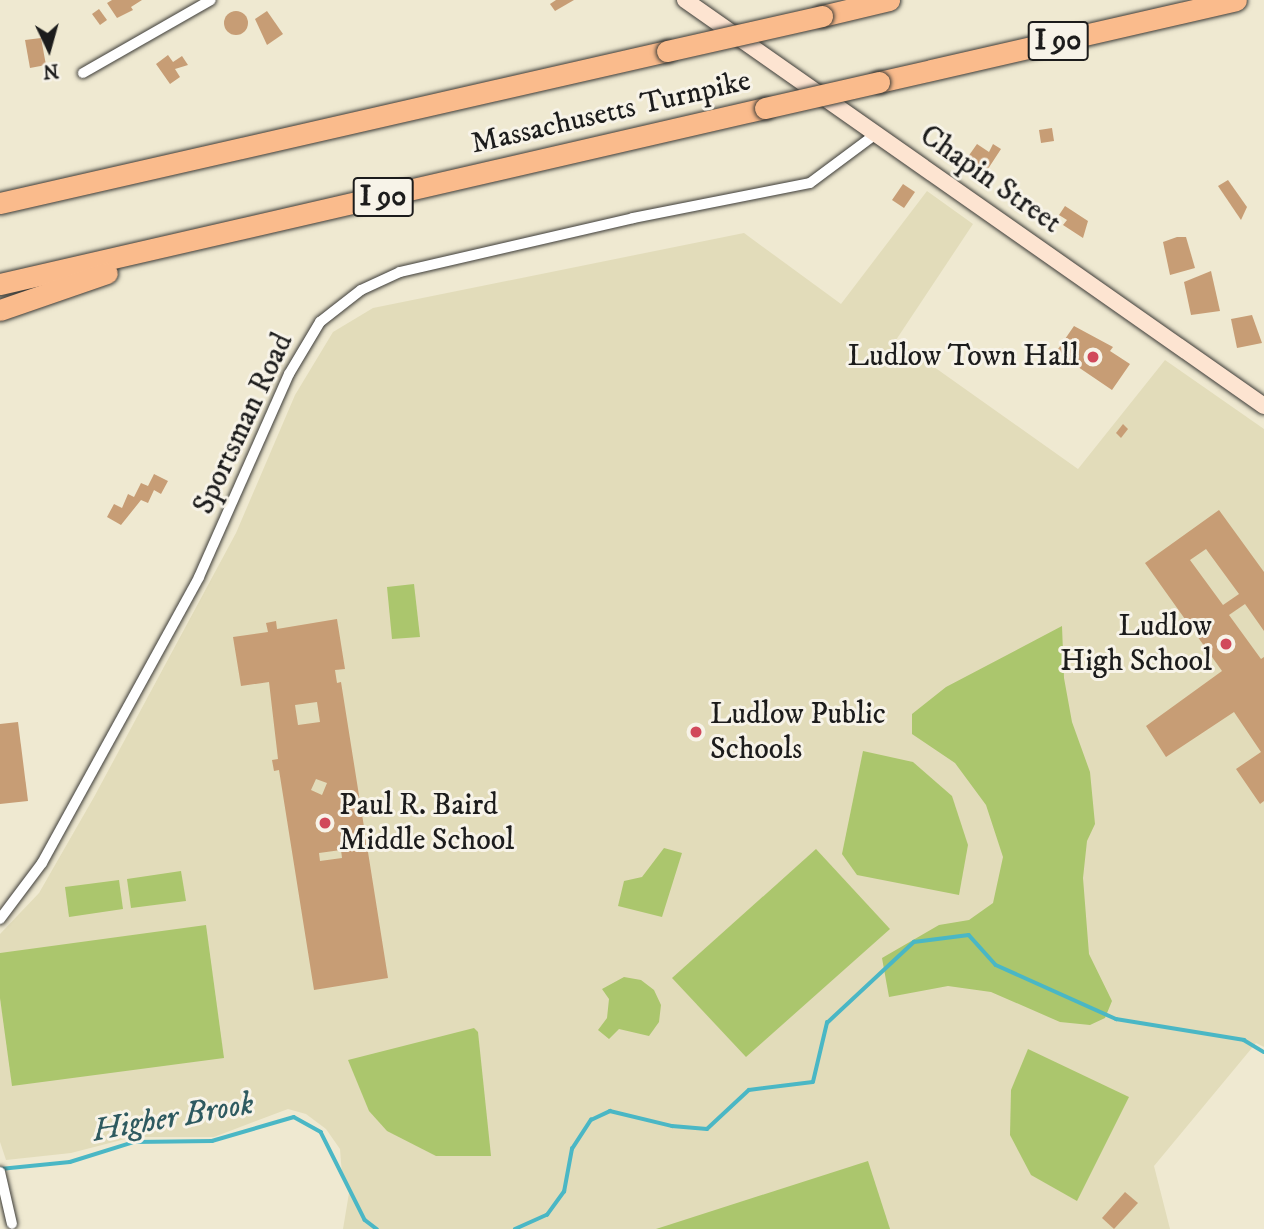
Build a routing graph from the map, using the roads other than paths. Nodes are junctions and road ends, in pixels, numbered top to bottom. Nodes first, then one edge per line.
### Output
1 (211, 0) edge
2 (685, 0) edge
3 (889, 0) edge
4 (1236, 0) edge
5 (83, 73) dead end
6 (876, 134) junction
7 (0, 202) edge
8 (288, 219) junction
9 (0, 284) edge
10 (0, 310) edge
11 (1264, 406) edge
12 (0, 919) edge
13 (0, 1173) edge
14 (12, 1224) dead end

1 - 5 street
2 - 6 main road, Chapin Street
3 - 7 highway, Massachusetts Turnpike, bridge
4 - 8 highway, Massachusetts Turnpike / I 90, bridge
6 - 11 main road, Chapin Street
6 - 12 street, Sportsman Road
8 - 9 highway, Massachusetts Turnpike / I 90
8 - 10 highway
13 - 14 street

